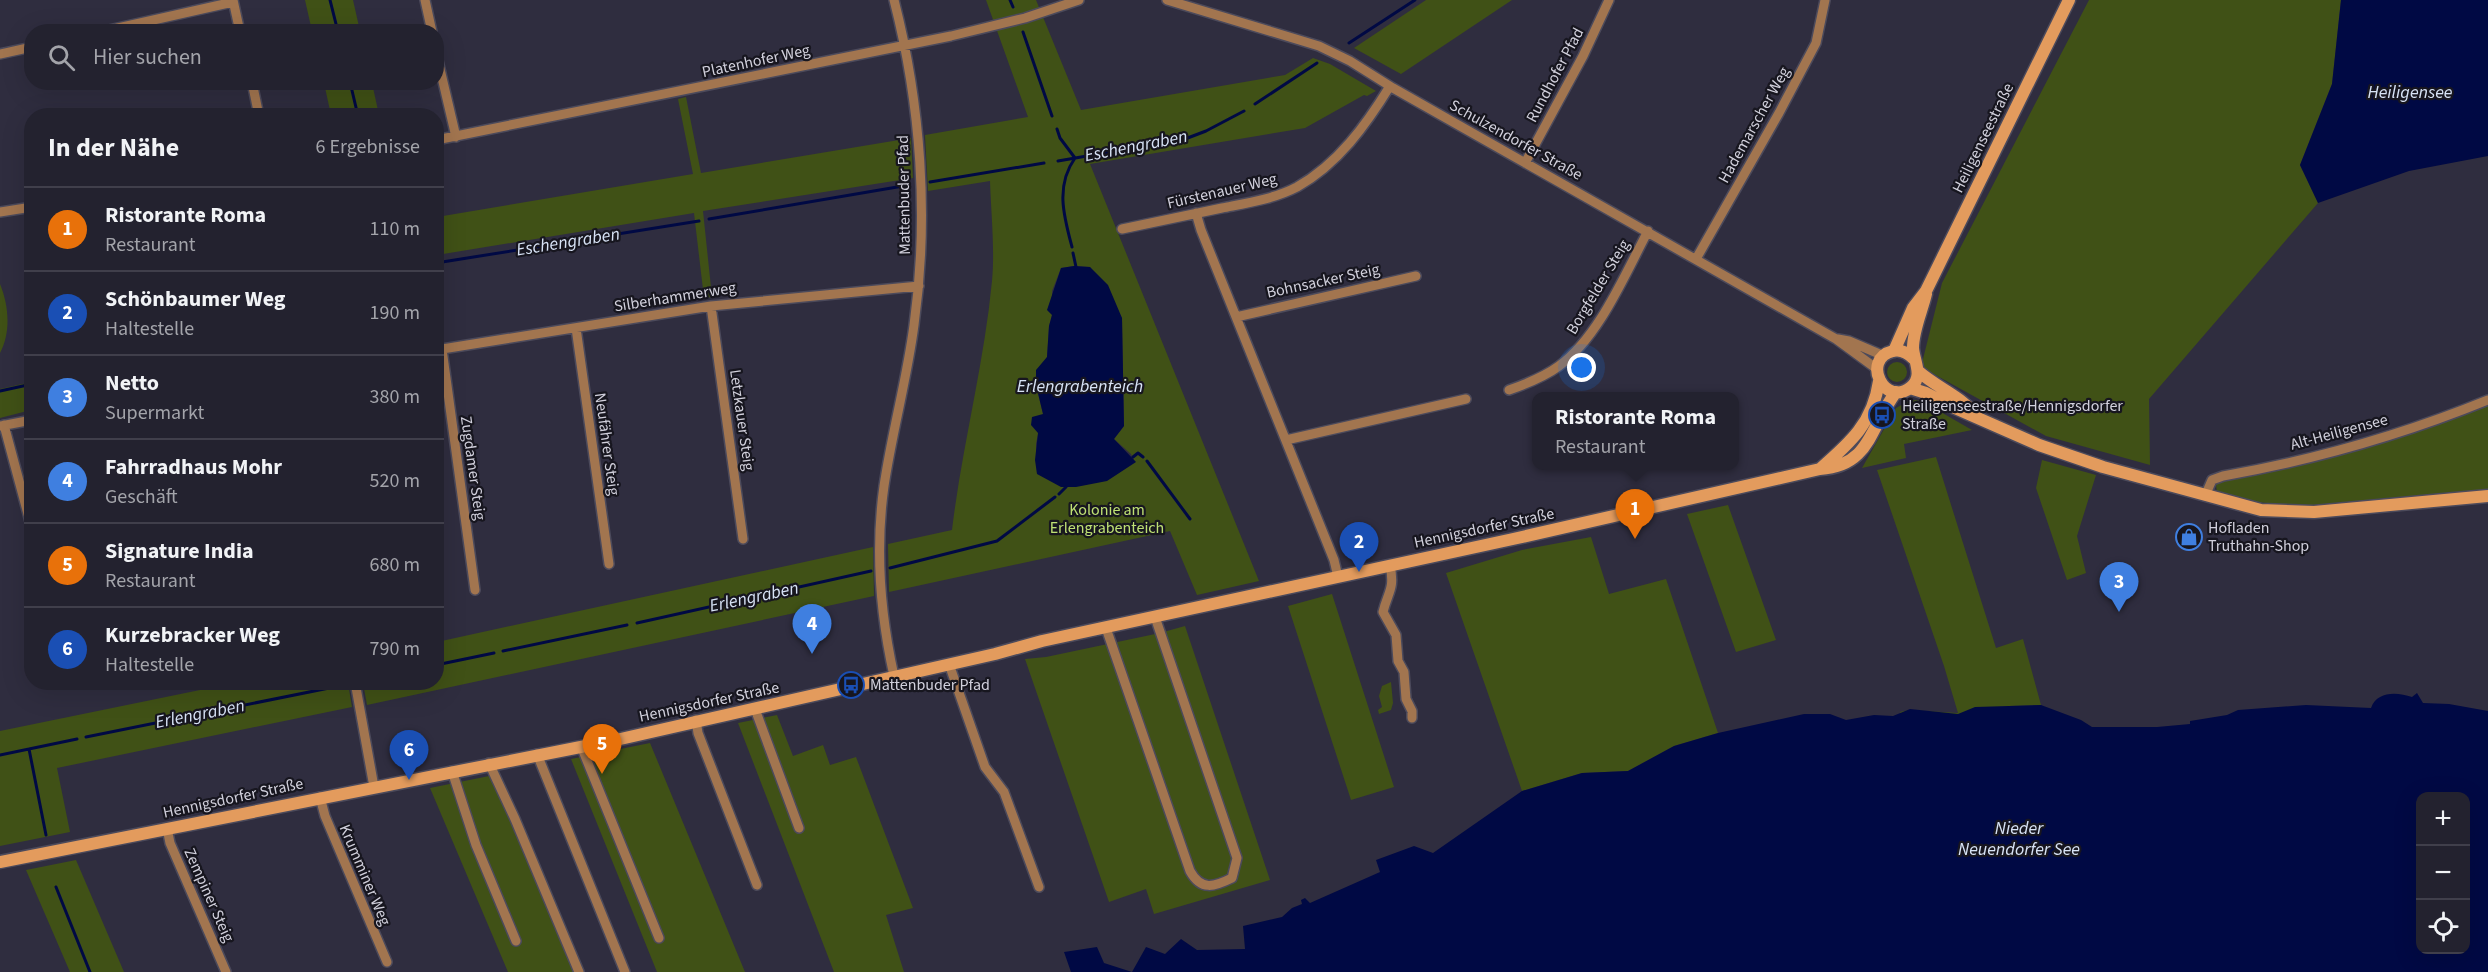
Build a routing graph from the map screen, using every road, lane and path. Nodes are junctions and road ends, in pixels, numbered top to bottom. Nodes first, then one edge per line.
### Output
1 (425, 0) edge
2 (894, 0) edge
3 (1079, 0) edge
4 (1167, 0) edge
5 (1609, 0) edge
6 (1825, 0) edge
7 (2069, 0) edge
8 (233, 1) edge
9 (134, 24) edge
10 (238, 24) edge
11 (430, 24) edge
12 (905, 45) junction
13 (24, 49) edge
14 (0, 54) edge
15 (444, 86) edge
16 (1390, 86) junction
17 (254, 90) edge
18 (257, 108) edge
19 (456, 137) junction
20 (444, 139) edge
21 (1525, 163) junction
22 (24, 208) edge
23 (0, 212) edge
24 (1196, 213) junction
25 (1122, 229) dead end
26 (1648, 231) junction
27 (1696, 259) junction
28 (1416, 276) dead end
29 (919, 286) junction
30 (1926, 291) junction
31 (711, 306) junction
32 (1236, 317) junction
33 (576, 328) junction
34 (1836, 339) junction
35 (444, 349) edge
36 (1889, 354) junction
37 (1916, 365) junction
38 (1878, 375) junction
39 (444, 383) edge
40 (1910, 388) junction
41 (1509, 390) dead end
42 (1896, 392) junction
43 (1466, 399) dead end
44 (2488, 400) edge
45 (1961, 406) junction
46 (24, 421) edge
47 (2, 425) edge
48 (1286, 440) junction
49 (1820, 469) junction
50 (2205, 496) junction
51 (2488, 496) edge
52 (24, 501) edge
53 (743, 539) dead end
54 (609, 564) dead end
55 (1390, 565) junction
56 (1338, 577) junction
57 (475, 590) dead end
58 (1155, 617) junction
59 (1106, 628) junction
60 (949, 664) junction
61 (894, 676) junction
62 (357, 690) edge
63 (755, 709) junction
64 (1412, 718) dead end
65 (696, 720) junction
66 (580, 746) junction
67 (537, 754) junction
68 (489, 763) junction
69 (452, 771) junction
70 (374, 786) junction
71 (320, 797) junction
72 (167, 828) junction
73 (799, 828) dead end
74 (0, 862) edge
75 (757, 885) dead end
76 (1039, 887) dead end
77 (659, 938) dead end
78 (516, 941) dead end
79 (387, 962) dead end
80 (226, 972) edge
81 (579, 972) edge
82 (625, 972) edge

1 - 11 street
2 - 12 street, Mattenbuder Pfad
3 - 12 street, Platenhofer Weg
4 - 16 street, Schulzendorfer Straße
5 - 21 street, Rundhofer Pfad
6 - 27 street, Hademarscher Weg
7 - 30 main road, Heiligenseestraße
8 - 9 street
8 - 10 street
12 - 19 street, Platenhofer Weg
12 - 29 street, Mattenbuder Pfad
13 - 14 street
15 - 19 street
16 - 21 street, Schulzendorfer Straße
16 - 24 street, Fürstenauer Weg
17 - 18 street
19 - 20 street, Platenhofer Weg
21 - 26 street, Schulzendorfer Straße
22 - 23 street
24 - 25 street, Fürstenauer Weg
24 - 32 street
26 - 27 street, Schulzendorfer Straße
26 - 41 street, Borgfelder Steig
27 - 34 street, Schulzendorfer Straße
28 - 32 street, Bohnsacker Steig
29 - 31 street, Silberhammerweg
29 - 61 street, Mattenbuder Pfad
30 - 36 main road, Heiligenseestraße
30 - 37 main road, Heiligenseestraße
31 - 33 street, Silberhammerweg
31 - 53 street, Letzkauer Steig
32 - 48 street
33 - 35 street, Silberhammerweg
33 - 54 street, Neufährer Steig
34 - 36 street, Schulzendorfer Straße
34 - 38 street, Schulzendorfer Straße
36 - 37 main road
36 - 38 main road
37 - 40 main road
37 - 45 main road
38 - 42 main road
38 - 49 main road, Hennigsdorfer Straße
39 - 57 street, Zugdamer Steig
40 - 42 main road
40 - 45 main road
42 - 49 main road, Hennigsdorfer Straße
43 - 48 street
44 - 50 street, Alt-Heiligensee
45 - 50 main road
46 - 47 street
47 - 52 street
48 - 56 street
49 - 55 main road, Hennigsdorfer Straße
50 - 51 main road
55 - 56 main road, Hennigsdorfer Straße
55 - 64 street
56 - 58 main road, Hennigsdorfer Straße
58 - 59 main road, Hennigsdorfer Straße
58 - 59 street
59 - 60 main road, Hennigsdorfer Straße
60 - 61 main road, Hennigsdorfer Straße
60 - 76 street
61 - 63 main road, Hennigsdorfer Straße
62 - 70 street
63 - 65 main road, Hennigsdorfer Straße
63 - 73 street
65 - 66 main road, Hennigsdorfer Straße
65 - 75 street
66 - 67 main road, Hennigsdorfer Straße
66 - 77 street
67 - 68 main road, Hennigsdorfer Straße
67 - 82 street
68 - 69 main road, Hennigsdorfer Straße
68 - 81 street
69 - 70 main road, Hennigsdorfer Straße
69 - 78 street
70 - 71 main road, Hennigsdorfer Straße
71 - 72 main road, Hennigsdorfer Straße
71 - 79 street, Krumminer Weg
72 - 74 main road, Hennigsdorfer Straße
72 - 80 street, Zempiner Steig

